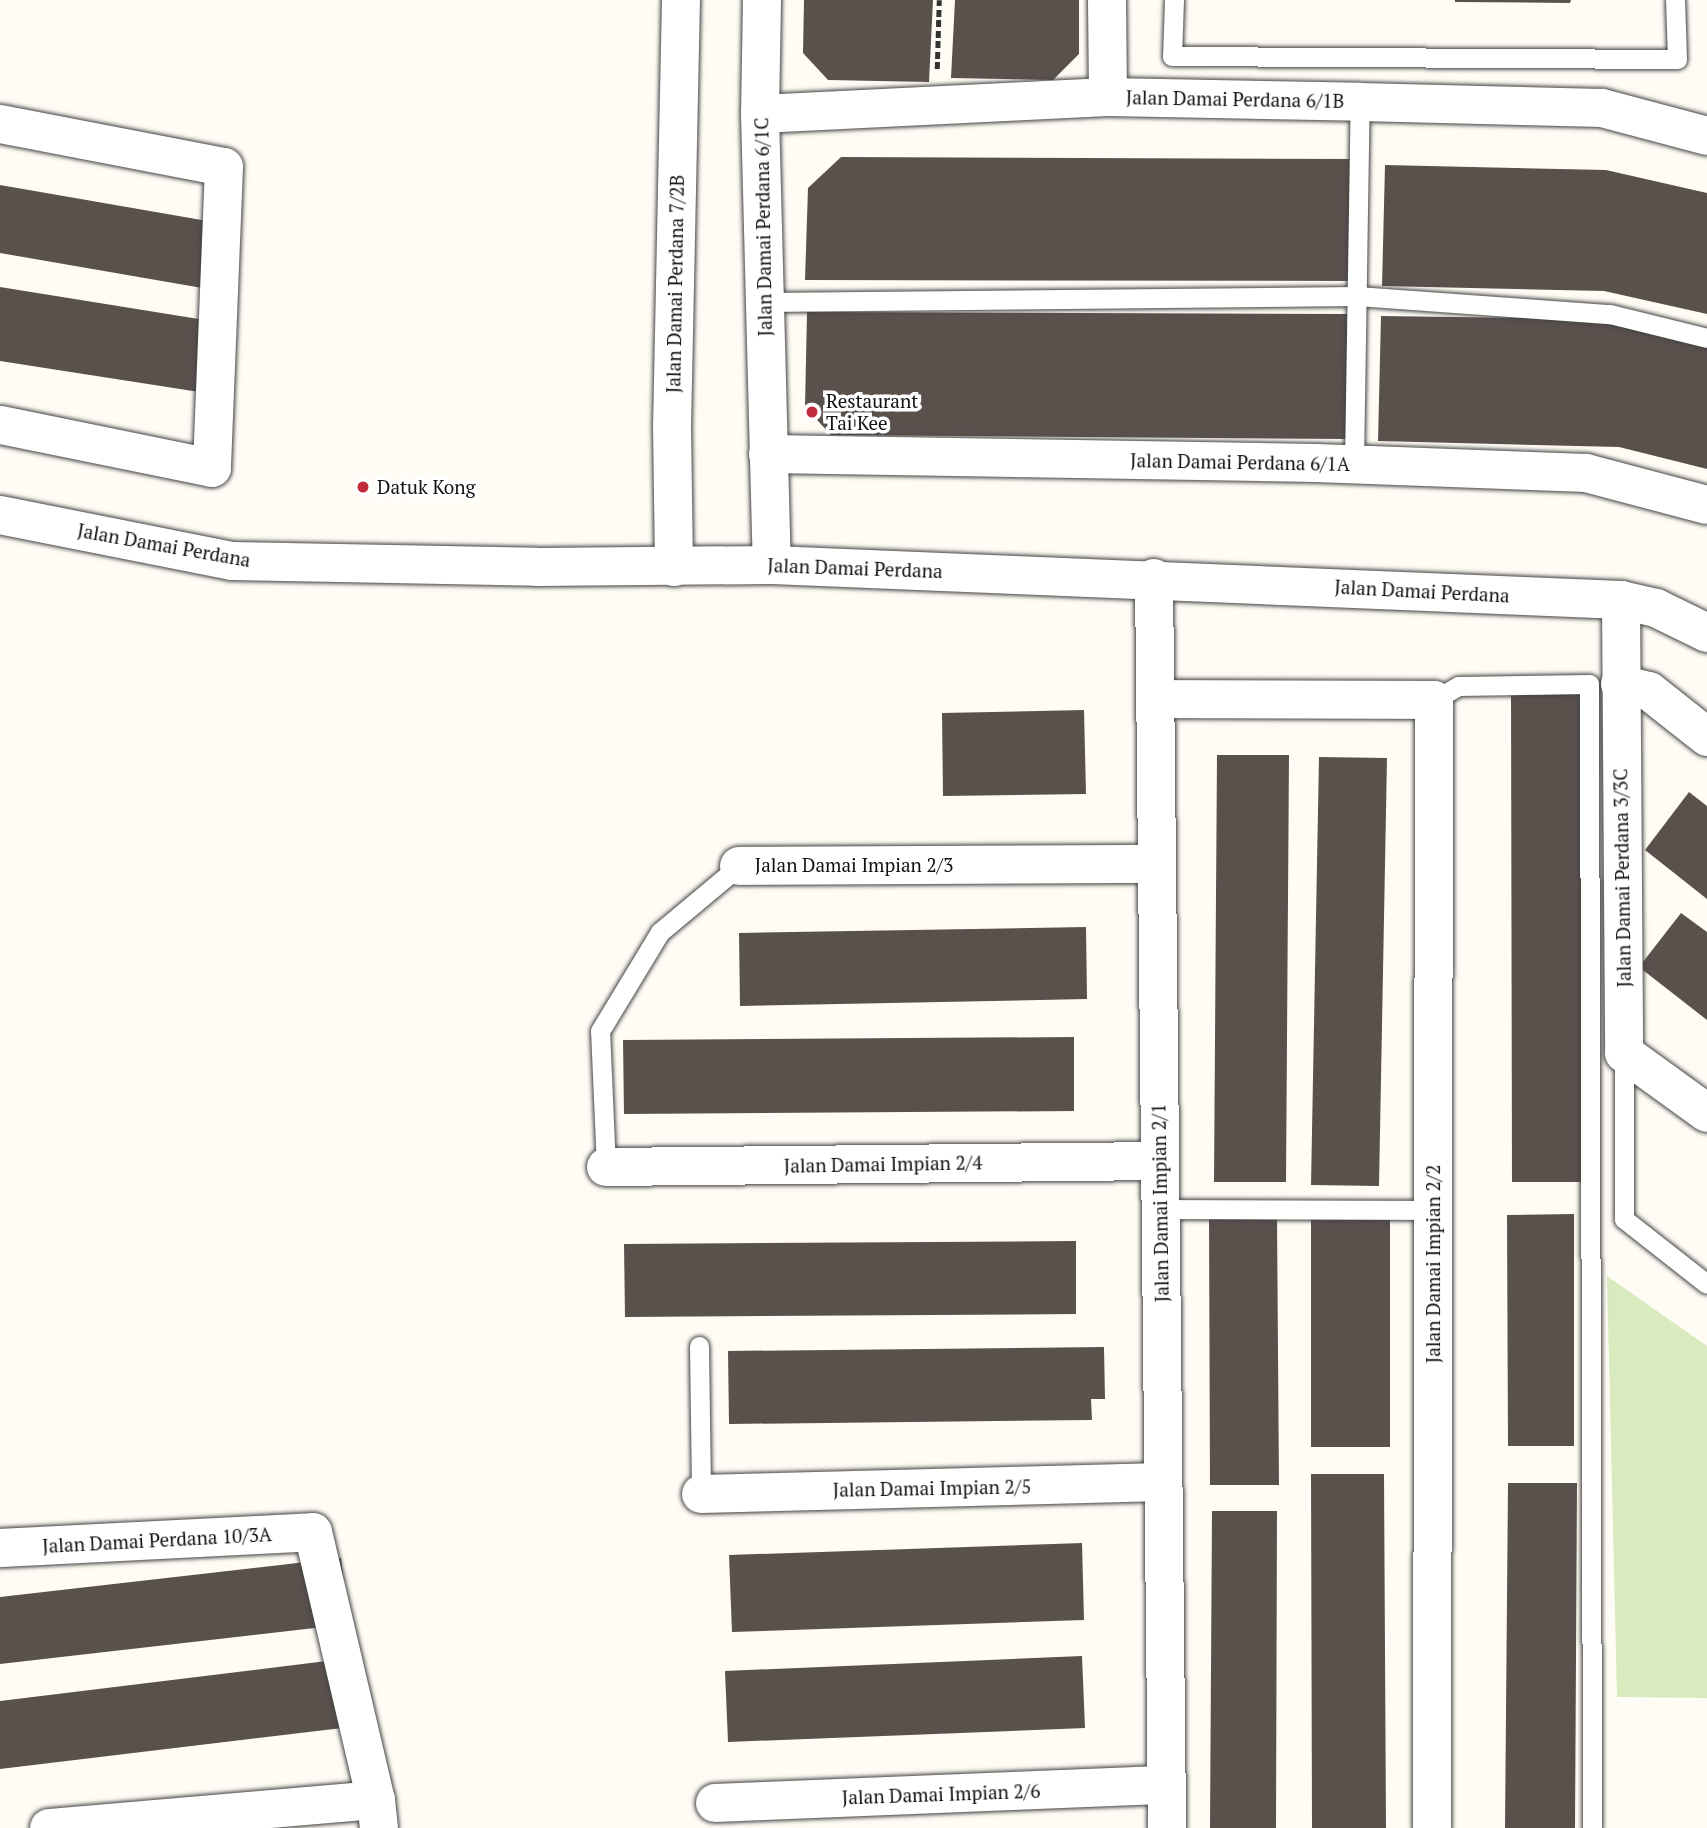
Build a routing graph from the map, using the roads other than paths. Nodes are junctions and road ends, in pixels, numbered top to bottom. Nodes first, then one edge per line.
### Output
1 (681, 0) edge
2 (762, 0) edge
3 (1107, 0) edge
4 (1174, 0) edge
5 (1675, 0) edge
6 (1108, 97) junction
7 (1360, 102) junction
8 (760, 114) junction
9 (0, 124) edge
10 (1707, 136) edge
11 (1357, 296) junction
12 (764, 302) junction
13 (1707, 338) edge
14 (0, 425) edge
15 (768, 454) junction
16 (1354, 464) junction
17 (1707, 505) edge
18 (0, 516) edge
19 (772, 565) junction
20 (674, 568) junction
21 (1154, 578) junction
22 (1621, 600) junction
23 (1707, 633) edge
24 (1619, 684) junction
25 (1156, 699) junction
26 (1434, 700) junction
27 (1707, 737) edge
28 (1157, 864) junction
29 (739, 866) joint
30 (1624, 1054) junction
31 (1707, 1113) edge
32 (1160, 1161) junction
33 (606, 1167) joint
34 (1160, 1209) junction
35 (1433, 1210) junction
36 (1707, 1284) edge
37 (699, 1346) dead end
38 (1163, 1482) junction
39 (701, 1494) joint
40 (0, 1548) edge
41 (1167, 1785) junction
42 (715, 1804) dead end
43 (377, 1814) edge
44 (50, 1828) edge
45 (1167, 1828) edge
46 (1432, 1828) edge
47 (1592, 1828) edge

1 - 20 street, Jalan Damai Perdana 7/2B
2 - 8 street, Jalan Damai Perdana 6/1C
3 - 6 street
4 - 5 lane
6 - 7 street, Jalan Damai Perdana 6/1B
6 - 8 street, Jalan Damai Perdana 6/1B
7 - 10 street, Jalan Damai Perdana 6/1B
7 - 11 lane
8 - 12 street, Jalan Damai Perdana 6/1C
9 - 14 street
11 - 12 lane
11 - 13 lane
11 - 16 lane
12 - 15 street, Jalan Damai Perdana 6/1C
15 - 16 street, Jalan Damai Perdana 6/1A
15 - 19 street, Jalan Damai Perdana 6/1C
16 - 17 street, Jalan Damai Perdana 6/1A
18 - 20 street, Jalan Damai Perdana
19 - 20 street, Jalan Damai Perdana
19 - 21 street, Jalan Damai Perdana
21 - 22 street, Jalan Damai Perdana
21 - 25 street, Jalan Damai Impian 2/1
22 - 23 street, Jalan Damai Perdana
22 - 24 street, Jalan Damai Perdana 3/3C
24 - 27 street
24 - 30 street, Jalan Damai Perdana 3/3C
25 - 26 street
25 - 28 street, Jalan Damai Impian 2/1
26 - 35 street, Jalan Damai Impian 2/2
26 - 47 lane
28 - 29 street, Jalan Damai Impian 2/3
28 - 32 street, Jalan Damai Impian 2/1
29 - 33 lane, Jalan Damai Impian 2/3
30 - 31 street
30 - 36 lane
32 - 33 street, Jalan Damai Impian 2/4
32 - 34 street, Jalan Damai Impian 2/1
34 - 35 lane
34 - 38 street, Jalan Damai Impian 2/1
35 - 46 street, Jalan Damai Impian 2/2
37 - 39 lane
38 - 39 street, Jalan Damai Impian 2/5
38 - 41 street, Jalan Damai Impian 2/1
40 - 43 street, Jalan Damai Perdana 10/3A
41 - 42 street, Jalan Damai Impian 2/6
41 - 45 street, Jalan Damai Impian 2/1
43 - 44 street

